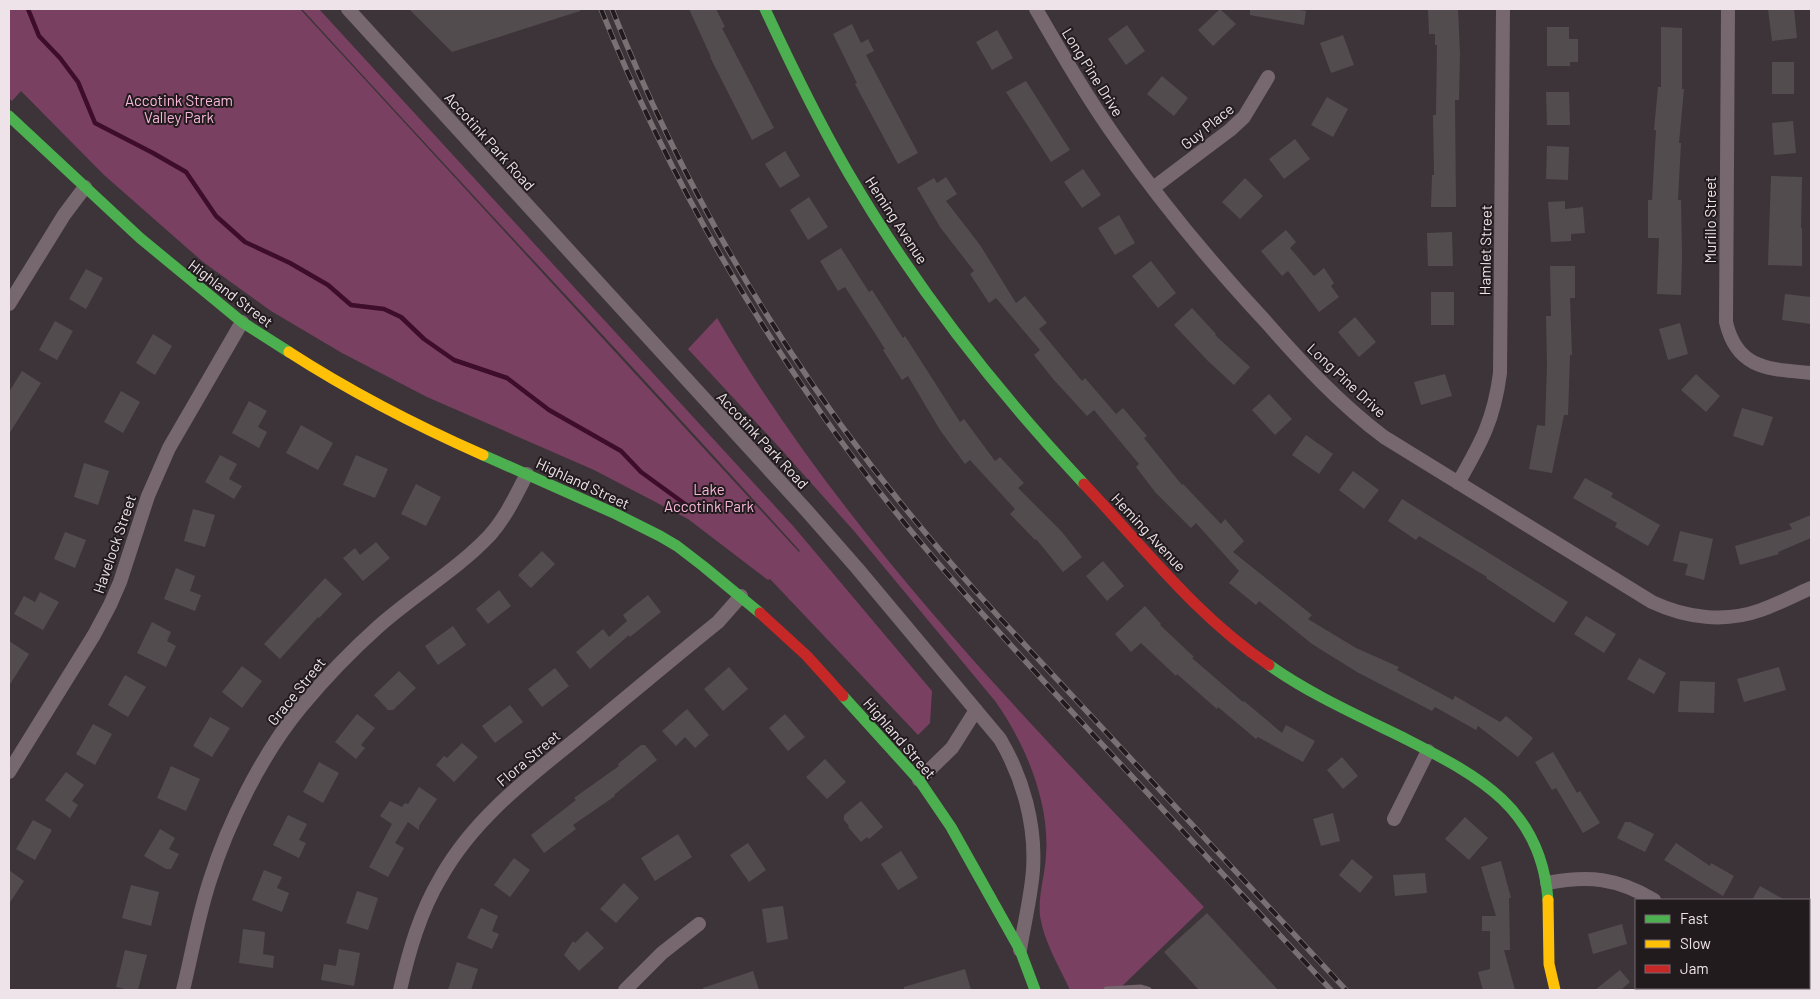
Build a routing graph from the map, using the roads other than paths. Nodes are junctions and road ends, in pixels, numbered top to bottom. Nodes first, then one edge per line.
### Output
1 (348, 9) edge
2 (765, 9) edge
3 (1036, 9) edge
4 (1503, 9) edge
5 (1728, 9) edge
6 (1268, 77) dead end
7 (9, 116) edge
8 (85, 187) junction
9 (1153, 188) junction
10 (9, 304) edge
11 (242, 322) junction
12 (1811, 372) edge
13 (527, 474) junction
14 (1458, 483) junction
15 (1811, 588) edge
16 (741, 596) junction
17 (976, 710) junction
18 (1428, 751) junction
19 (9, 772) edge
20 (919, 780) junction
21 (1394, 819) dead end
22 (1547, 883) junction
23 (1652, 899) edge
24 (699, 924) dead end
25 (1020, 950) junction
26 (184, 990) edge
27 (400, 990) edge
28 (625, 990) edge
29 (1035, 990) edge
30 (1107, 990) edge
31 (1148, 990) edge
32 (1554, 990) edge

1 - 17 street, Accotink Park Road
2 - 18 street, Heming Avenue
3 - 9 street, Long Pine Drive
4 - 14 street, Hamlet Street
5 - 12 street, Murillo Street
6 - 9 street, Guy Place
7 - 8 street, Highland Street
8 - 10 street
8 - 11 street, Highland Street
9 - 14 street, Long Pine Drive
11 - 13 street, Highland Street
11 - 19 street, Havelock Street
13 - 16 street, Highland Street
13 - 26 street, Grace Street
14 - 15 street, Long Pine Drive
16 - 20 street, Highland Street
16 - 27 street, Flora Street
17 - 20 street
17 - 25 street, Accotink Park Road
18 - 21 street
18 - 22 street, Heming Avenue
20 - 25 street, Highland Street
22 - 23 street
22 - 32 street, Heming Avenue
24 - 28 street
25 - 29 street, Highland Street
30 - 31 lane

